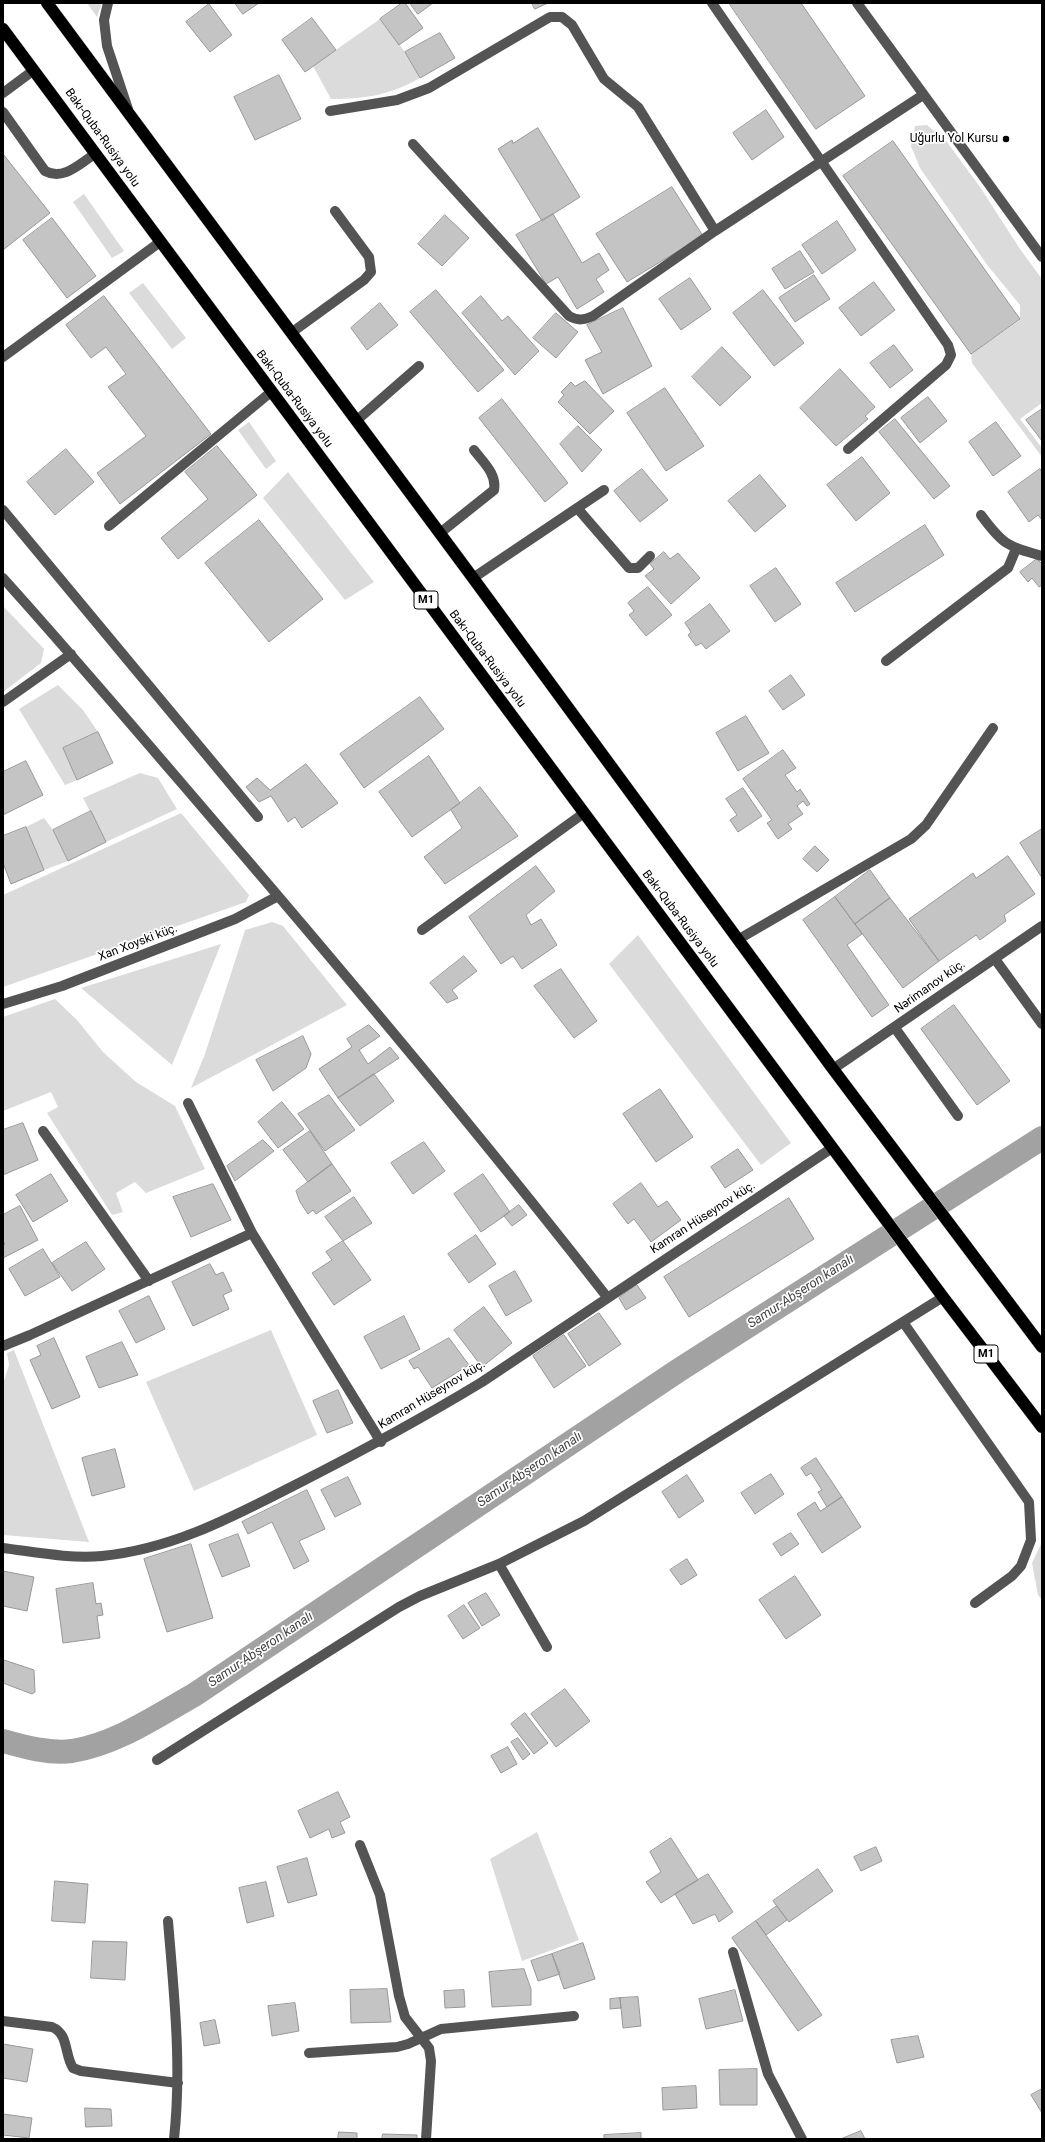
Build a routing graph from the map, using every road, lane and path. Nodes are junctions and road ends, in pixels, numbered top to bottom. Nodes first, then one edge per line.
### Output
1 (47, 3) edge
2 (108, 3) edge
3 (712, 3) edge
4 (857, 3) edge
5 (3, 29) edge
6 (34, 70) junction
7 (3, 93) edge
8 (923, 96) junction
9 (330, 111) dead end
10 (3, 112) edge
11 (130, 115) junction
12 (413, 144) dead end
13 (95, 154) junction
14 (821, 161) junction
15 (335, 211) dead end
16 (715, 231) junction
17 (160, 242) junction
18 (1041, 254) edge
19 (291, 333) junction
20 (3, 357) edge
21 (419, 366) dead end
22 (271, 392) junction
23 (356, 421) junction
24 (848, 449) dead end
25 (474, 450) dead end
26 (604, 490) dead end
27 (578, 509) junction
28 (3, 510) edge
29 (981, 516) dead end
30 (109, 526) dead end
31 (440, 533) junction
32 (1016, 549) junction
33 (650, 556) dead end
34 (1042, 556) edge
35 (3, 578) edge
36 (473, 578) junction
37 (71, 654) junction
38 (886, 661) dead end
39 (3, 702) edge
40 (993, 728) dead end
41 (584, 813) junction
42 (258, 817) dead end
43 (278, 896) junction
44 (1042, 926) edge
45 (422, 930) dead end
46 (739, 939) junction
47 (995, 959) junction
48 (3, 1004) edge
49 (1042, 1024) edge
50 (895, 1028) junction
51 (833, 1069) junction
52 (188, 1103) dead end
53 (958, 1116) dead end
54 (43, 1131) dead end
55 (832, 1148) junction
56 (252, 1233) junction
57 (149, 1281) junction
58 (943, 1297) junction
59 (607, 1298) junction
60 (903, 1322) junction
61 (4, 1343) edge
62 (1042, 1347) edge
63 (1042, 1427) edge
64 (381, 1442) junction
65 (3, 1548) edge
66 (498, 1564) junction
67 (975, 1603) dead end
68 (547, 1647) dead end
69 (157, 1760) dead end
70 (360, 1845) dead end
71 (168, 1921) dead end
72 (733, 1952) dead end
73 (574, 2016) dead end
74 (3, 2021) edge
75 (421, 2037) junction
76 (309, 2053) dead end
77 (178, 2083) junction
78 (174, 2139) edge
79 (426, 2139) edge
80 (802, 2139) edge

1 - 11 highway
2 - 11 street
3 - 14 street
4 - 8 street
5 - 6 highway, Bakı-Quba-Rusiya yolu / M1
6 - 7 street
6 - 13 highway, Bakı-Quba-Rusiya yolu / M1
8 - 14 street
8 - 18 street
9 - 16 street
10 - 13 street
11 - 19 highway
12 - 16 street
13 - 17 highway, Bakı-Quba-Rusiya yolu / M1
14 - 16 street
14 - 24 street
15 - 19 street
17 - 20 street
17 - 22 highway, Bakı-Quba-Rusiya yolu / M1
19 - 23 highway
21 - 23 street
22 - 30 street
22 - 41 highway, Bakı-Quba-Rusiya yolu / M1
23 - 31 highway
25 - 31 street
26 - 27 street
27 - 33 street
27 - 36 street
28 - 42 street
29 - 32 street
31 - 36 highway
32 - 34 street
32 - 38 street
35 - 37 street
36 - 46 highway
37 - 39 street
37 - 43 street
40 - 46 street
41 - 45 street
41 - 55 highway, Bakı-Quba-Rusiya yolu / M1
43 - 48 street, Xan Xoyski küç.
43 - 59 street
44 - 47 street, Nərimanov küç.
46 - 51 highway
47 - 49 street
47 - 50 street, Nərimanov küç.
50 - 51 street, Nərimanov küç.
50 - 53 street
51 - 62 highway
52 - 56 street
54 - 57 street
55 - 58 highway, Bakı-Quba-Rusiya yolu / M1
55 - 59 street, Kamran Hüseynov küç.
56 - 57 street
56 - 64 street
57 - 61 street
58 - 60 street
58 - 63 highway, M1
59 - 64 street, Kamran Hüseynov küç.
60 - 66 street
60 - 67 street
64 - 65 street, Kamran Hüseynov küç.
66 - 68 street
66 - 69 street
70 - 75 street
71 - 77 street
72 - 80 street
73 - 75 street
74 - 77 street
75 - 76 street
75 - 79 street
77 - 78 street

